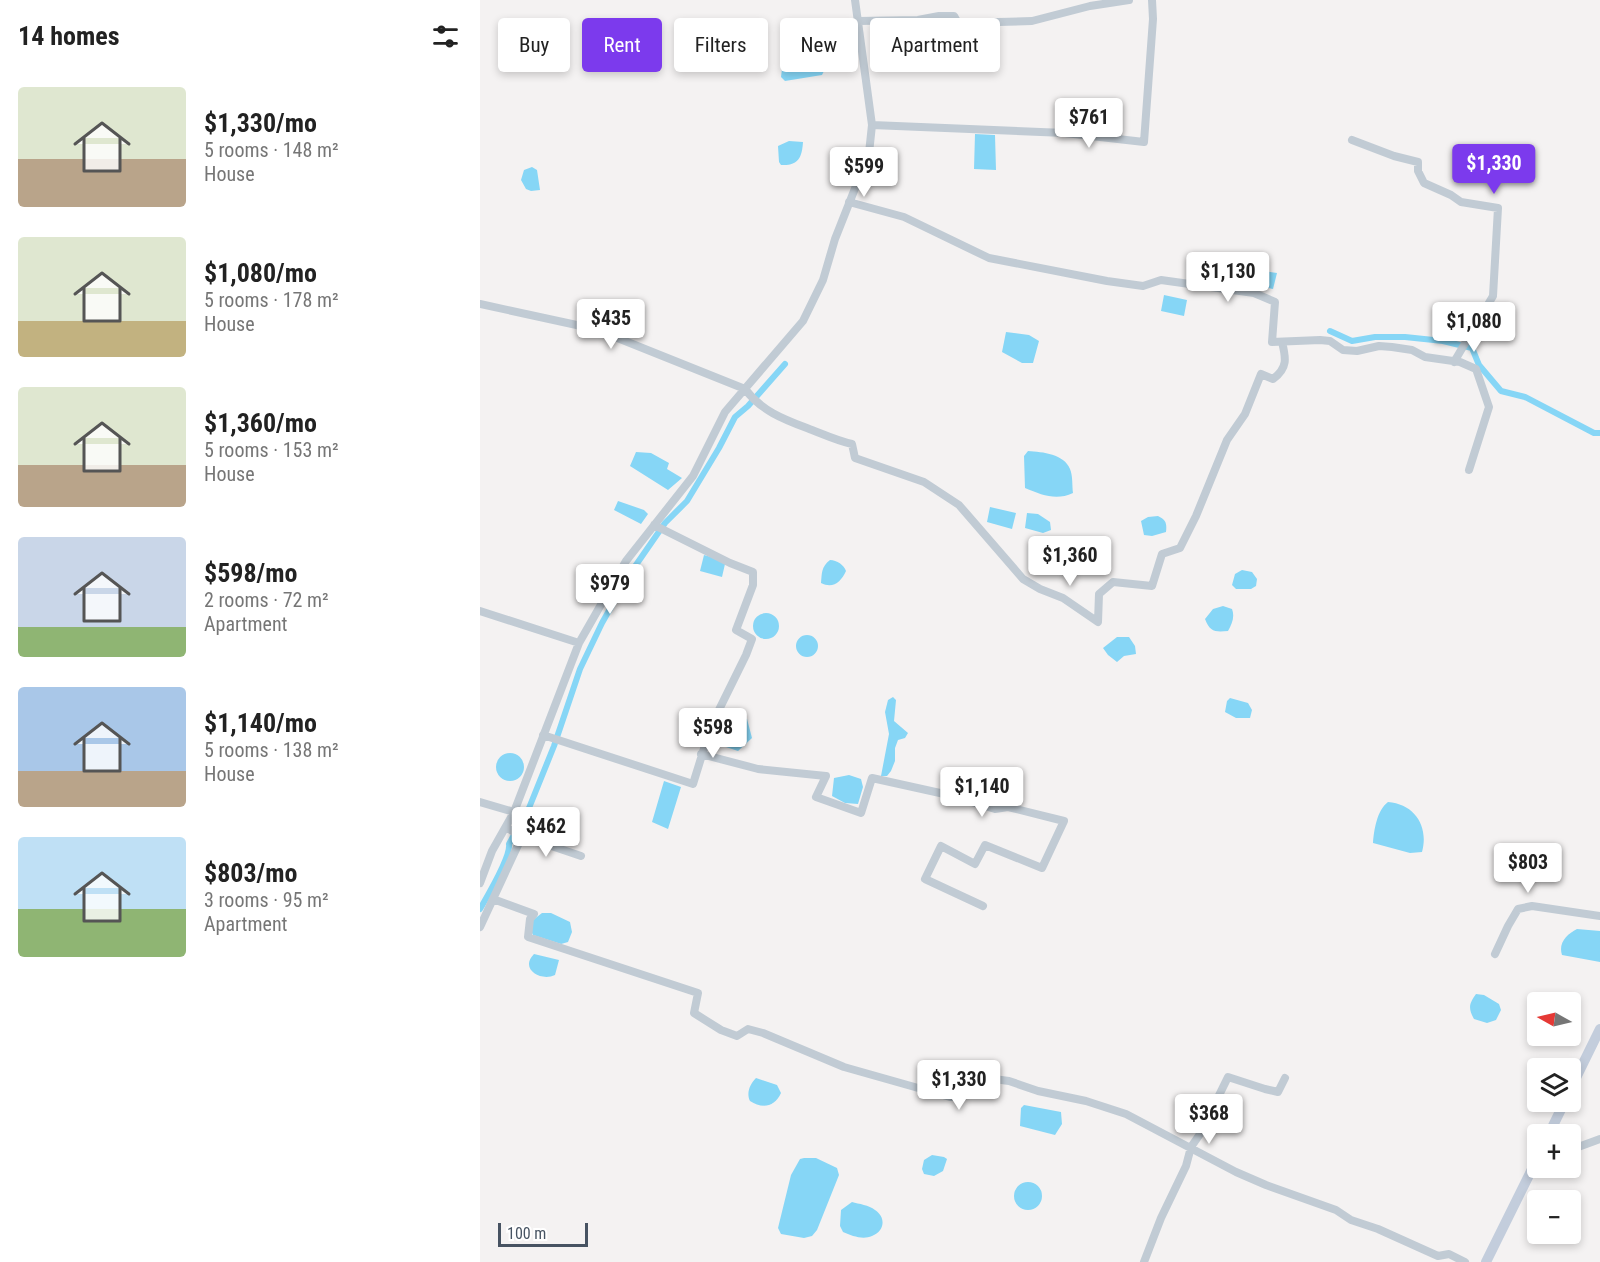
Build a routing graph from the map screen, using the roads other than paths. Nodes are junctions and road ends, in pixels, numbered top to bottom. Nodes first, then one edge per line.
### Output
1 (855, 0) edge
2 (1129, 0) edge
3 (1152, 0) edge
4 (858, 18) edge
5 (858, 21) joint
6 (872, 125) junction
7 (1352, 140) dead end
8 (851, 202) junction
9 (480, 304) edge
10 (1282, 342) junction
11 (1454, 362) junction
12 (745, 389) junction
13 (1469, 470) dead end
14 (655, 525) junction
15 (480, 611) edge
16 (579, 643) junction
17 (543, 735) junction
18 (701, 754) junction
19 (480, 802) edge
20 (514, 812) junction
21 (506, 828) junction
22 (519, 835) junction
23 (581, 856) dead end
24 (480, 883) edge
25 (493, 899) junction
26 (983, 906) dead end
27 (1600, 916) edge
28 (480, 927) edge
29 (1496, 954) dead end
30 (1600, 1029) edge
31 (1581, 1068) edge
32 (1285, 1078) dead end
33 (1600, 1139) edge
34 (1581, 1146) edge
35 (1191, 1147) junction
36 (1528, 1178) edge
37 (1144, 1262) edge
38 (1465, 1262) edge
39 (1486, 1262) edge

1 - 4 street
2 - 5 street
3 - 6 street
5 - 6 street
6 - 8 street
7 - 11 street
8 - 10 street
8 - 12 street
9 - 12 street
10 - 11 street
10 - 12 street
11 - 13 street
12 - 14 street
14 - 16 street
14 - 18 street
15 - 16 street
16 - 17 street
17 - 18 street
17 - 20 street
18 - 26 street
19 - 20 street
20 - 21 street
21 - 22 street
21 - 24 street
22 - 23 street
22 - 25 street
25 - 28 street
25 - 35 street
27 - 29 street
30 - 31 main road
32 - 35 street
33 - 34 street
35 - 37 street
35 - 38 street
36 - 39 main road

